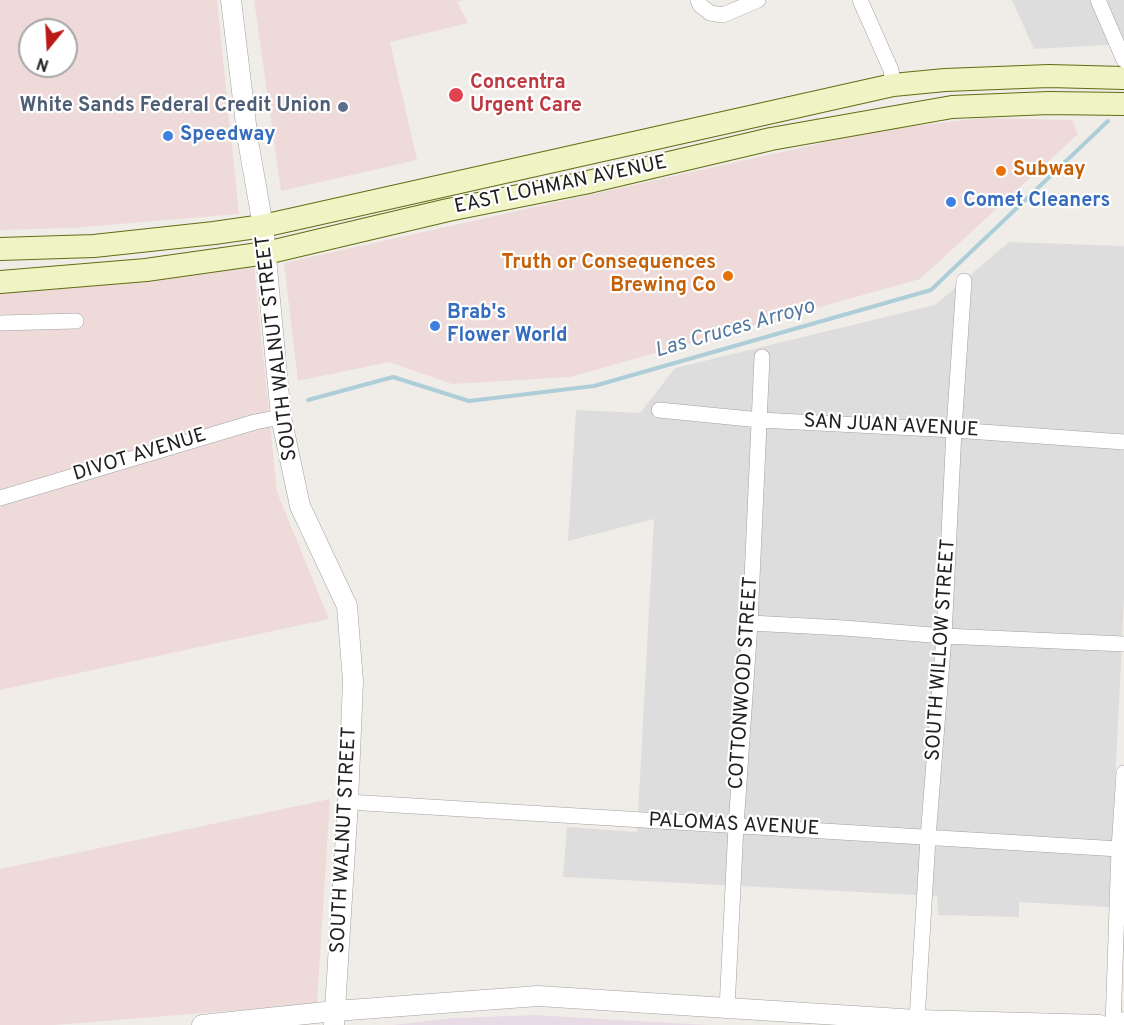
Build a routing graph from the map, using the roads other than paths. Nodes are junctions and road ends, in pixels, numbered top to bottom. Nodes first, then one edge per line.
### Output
1 (231, 0) edge
2 (698, 0) edge
3 (758, 0) edge
4 (860, 0) edge
5 (1098, 0) edge
6 (1124, 60) edge
7 (1124, 78) edge
8 (893, 85) junction
9 (1124, 104) edge
10 (263, 226) junction
11 (94, 246) junction
12 (0, 249) edge
13 (266, 253) junction
14 (99, 274) junction
15 (964, 281) dead end
16 (0, 282) edge
17 (76, 321) dead end
18 (0, 323) edge
19 (762, 357) dead end
20 (659, 410) dead end
21 (282, 417) junction
22 (760, 420) junction
23 (954, 430) junction
24 (1124, 442) edge
25 (0, 498) edge
26 (750, 623) junction
27 (944, 636) junction
28 (1124, 644) edge
29 (1124, 773) edge
30 (348, 802) junction
31 (736, 826) junction
32 (928, 838) junction
33 (1119, 849) junction
34 (727, 1009) junction
35 (335, 1018) edge
36 (917, 1020) junction
37 (1124, 1022) edge
38 (202, 1025) edge
39 (1100, 1025) edge
40 (1114, 1025) edge

1 - 10 street, SOUTH WALNUT STREET
2 - 3 street
4 - 8 street
5 - 6 street
7 - 8 main road, EAST LOHMAN AVENUE
8 - 10 main road, EAST LOHMAN AVENUE
9 - 13 main road, EAST LOHMAN AVENUE
10 - 11 main road, EAST LOHMAN AVENUE
10 - 13 street, SOUTH WALNUT STREET
11 - 12 main road, EAST LOHMAN AVENUE
11 - 14 main road
13 - 14 main road, EAST LOHMAN AVENUE
13 - 21 street, SOUTH WALNUT STREET
14 - 16 main road, EAST LOHMAN AVENUE
15 - 23 street, SOUTH WILLOW STREET
17 - 18 street
19 - 22 street, COTTONWOOD STREET
20 - 22 street, SAN JUAN AVENUE
21 - 25 street, DIVOT AVENUE
21 - 30 street, SOUTH WALNUT STREET
22 - 23 street, SAN JUAN AVENUE
22 - 26 street, COTTONWOOD STREET
23 - 24 street, SAN JUAN AVENUE
23 - 27 street, SOUTH WILLOW STREET
26 - 27 street
26 - 31 street, COTTONWOOD STREET
27 - 28 street
27 - 32 street, SOUTH WILLOW STREET
29 - 33 street
30 - 31 street, PALOMAS AVENUE
30 - 35 street, SOUTH WALNUT STREET
31 - 32 street, PALOMAS AVENUE
31 - 34 street, COTTONWOOD STREET
32 - 33 street, PALOMAS AVENUE
32 - 36 street, SOUTH WILLOW STREET
33 - 40 street
34 - 35 street
34 - 36 street
35 - 38 street
36 - 39 street
37 - 40 street

